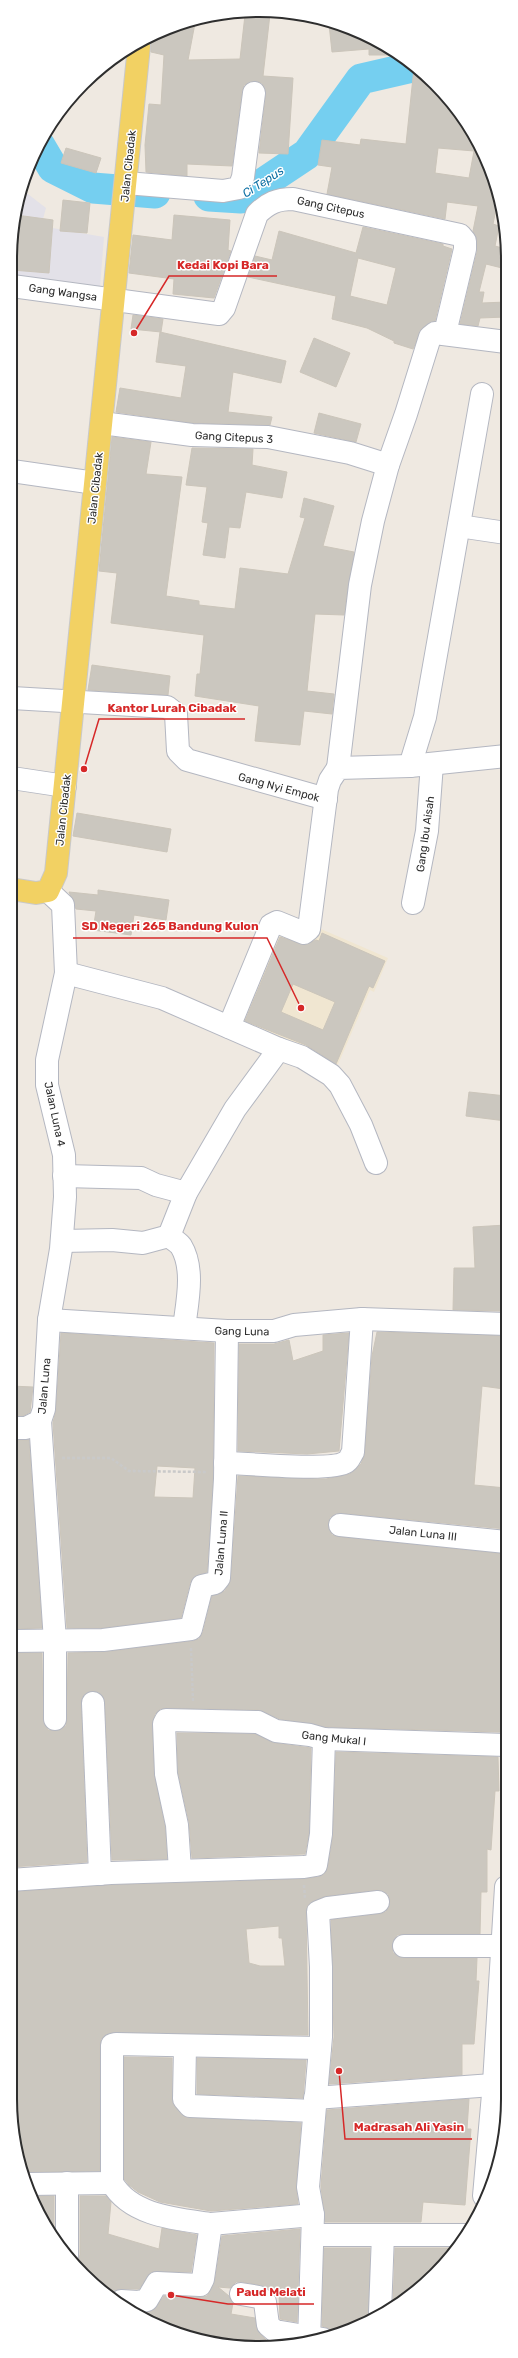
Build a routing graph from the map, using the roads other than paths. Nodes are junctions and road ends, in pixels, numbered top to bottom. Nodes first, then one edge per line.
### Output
1 (139, 49) edge
2 (254, 93) dead end
3 (125, 191) junction
4 (17, 287) edge
5 (114, 299) junction
6 (445, 333) junction
7 (501, 341) edge
8 (482, 394) dead end
9 (102, 423) junction
10 (388, 465) junction
11 (17, 472) edge
12 (95, 483) junction
13 (459, 526) junction
14 (501, 532) edge
15 (17, 698) edge
16 (74, 701) junction
17 (501, 757) edge
18 (432, 764) junction
19 (410, 766) junction
20 (338, 768) junction
21 (17, 779) edge
22 (65, 786) junction
23 (326, 799) junction
24 (17, 890) edge
25 (48, 891) junction
26 (413, 903) dead end
27 (66, 973) junction
28 (229, 1026) junction
29 (279, 1049) junction
30 (376, 1163) dead end
31 (64, 1176) junction
32 (186, 1194) junction
33 (169, 1236) junction
34 (62, 1241) junction
35 (362, 1319) junction
36 (49, 1320) junction
37 (501, 1324) edge
38 (184, 1328) junction
39 (227, 1331) junction
40 (40, 1421) junction
41 (17, 1428) edge
42 (225, 1468) junction
43 (340, 1525) dead end
44 (501, 1541) edge
45 (17, 1641) edge
46 (55, 1641) junction
47 (93, 1703) dead end
48 (55, 1719) dead end
49 (324, 1739) junction
50 (501, 1746) edge
51 (180, 1870) junction
52 (100, 1874) junction
53 (17, 1880) edge
54 (378, 1902) dead end
55 (404, 1946) dead end
56 (501, 1946) edge
57 (185, 2046) junction
58 (320, 2048) junction
59 (501, 2060) edge
60 (500, 2084) edge
61 (315, 2105) junction
62 (112, 2182) junction
63 (67, 2183) junction
64 (32, 2184) edge
65 (486, 2184) edge
66 (211, 2224) junction
67 (313, 2225) junction
68 (383, 2235) junction
69 (459, 2235) edge
70 (67, 2246) edge
71 (241, 2294) dead end
72 (127, 2301) edge
73 (380, 2309) edge
74 (314, 2335) edge
75 (303, 2337) edge

1 - 3 main road, Jalan Cibadak
2 - 3 street
3 - 5 main road, Jalan Cibadak
4 - 5 street, Gang Wangsa
5 - 6 street, Gang Citepus
5 - 9 main road, Jalan Cibadak
6 - 7 street
6 - 10 street
8 - 13 street
9 - 10 street, Gang Citepus 3
9 - 12 main road, Jalan Cibadak
10 - 20 street
11 - 12 street
12 - 16 main road, Jalan Cibadak
13 - 14 street
13 - 19 street
15 - 16 street, Gang Nyi Empok
16 - 22 main road, Jalan Cibadak
16 - 23 street, Gang Nyi Empok
17 - 18 street
18 - 19 street
18 - 26 street, Gang Ibu Aisah
19 - 20 street
20 - 23 street, Gang Nyi Empok
21 - 22 street
22 - 25 main road, Jalan Cibadak
23 - 28 street
24 - 25 main road
25 - 27 street, Jalan Luna 4
27 - 28 street
27 - 31 street, Jalan Luna 4
28 - 29 street
29 - 30 street
29 - 32 street
31 - 32 street
31 - 34 street, Jalan Luna 4
32 - 33 street
33 - 34 street
33 - 38 street
34 - 36 street, Jalan Luna 4
35 - 37 street, Gang Luna
35 - 39 street, Gang Luna
35 - 42 street
36 - 38 street, Gang Luna
36 - 40 street, Jalan Luna
38 - 39 street, Gang Luna
39 - 42 street, Jalan Luna II
40 - 41 street, Jalan Luna
40 - 46 street
42 - 46 street, Jalan Luna II
43 - 44 street, Jalan Luna III
45 - 46 street
46 - 48 street
47 - 52 street
49 - 50 street, Gang Mukal I
49 - 51 street
49 - 51 street, Gang Mukal I
51 - 52 street
52 - 53 street
54 - 58 street
55 - 56 street
57 - 58 street
57 - 61 street
57 - 62 street
58 - 61 street
59 - 60 street
60 - 61 street
60 - 65 street
61 - 67 street
62 - 63 street
62 - 66 street
63 - 64 street
63 - 70 street
66 - 67 street
66 - 72 street
67 - 68 street
67 - 74 street
68 - 69 street
68 - 73 street
71 - 75 street

